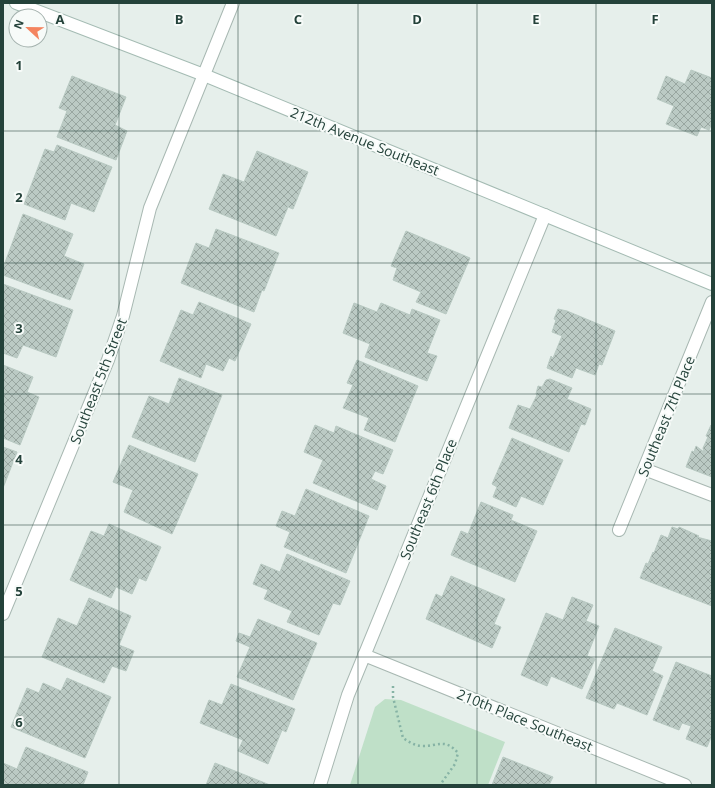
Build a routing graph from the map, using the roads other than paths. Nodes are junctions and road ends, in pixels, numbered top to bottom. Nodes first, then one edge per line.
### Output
1 (16, 3) edge
2 (233, 3) edge
3 (204, 75) junction
4 (545, 215) junction
5 (712, 284) edge
6 (712, 302) edge
7 (644, 469) junction
8 (712, 495) edge
9 (619, 530) dead end
10 (3, 614) edge
11 (364, 655) junction
12 (320, 785) edge
13 (685, 785) edge

1 - 3 street, 212th Avenue Southeast
2 - 3 street, Southeast 5th Street
3 - 4 street, 212th Avenue Southeast
3 - 10 street, Southeast 5th Street
4 - 5 street, 212th Avenue Southeast
4 - 11 street, Southeast 6th Place
6 - 7 street, Southeast 7th Place
7 - 8 street
7 - 9 street, Southeast 7th Place
11 - 12 street, Southeast 6th Place
11 - 13 street, 210th Place Southeast

